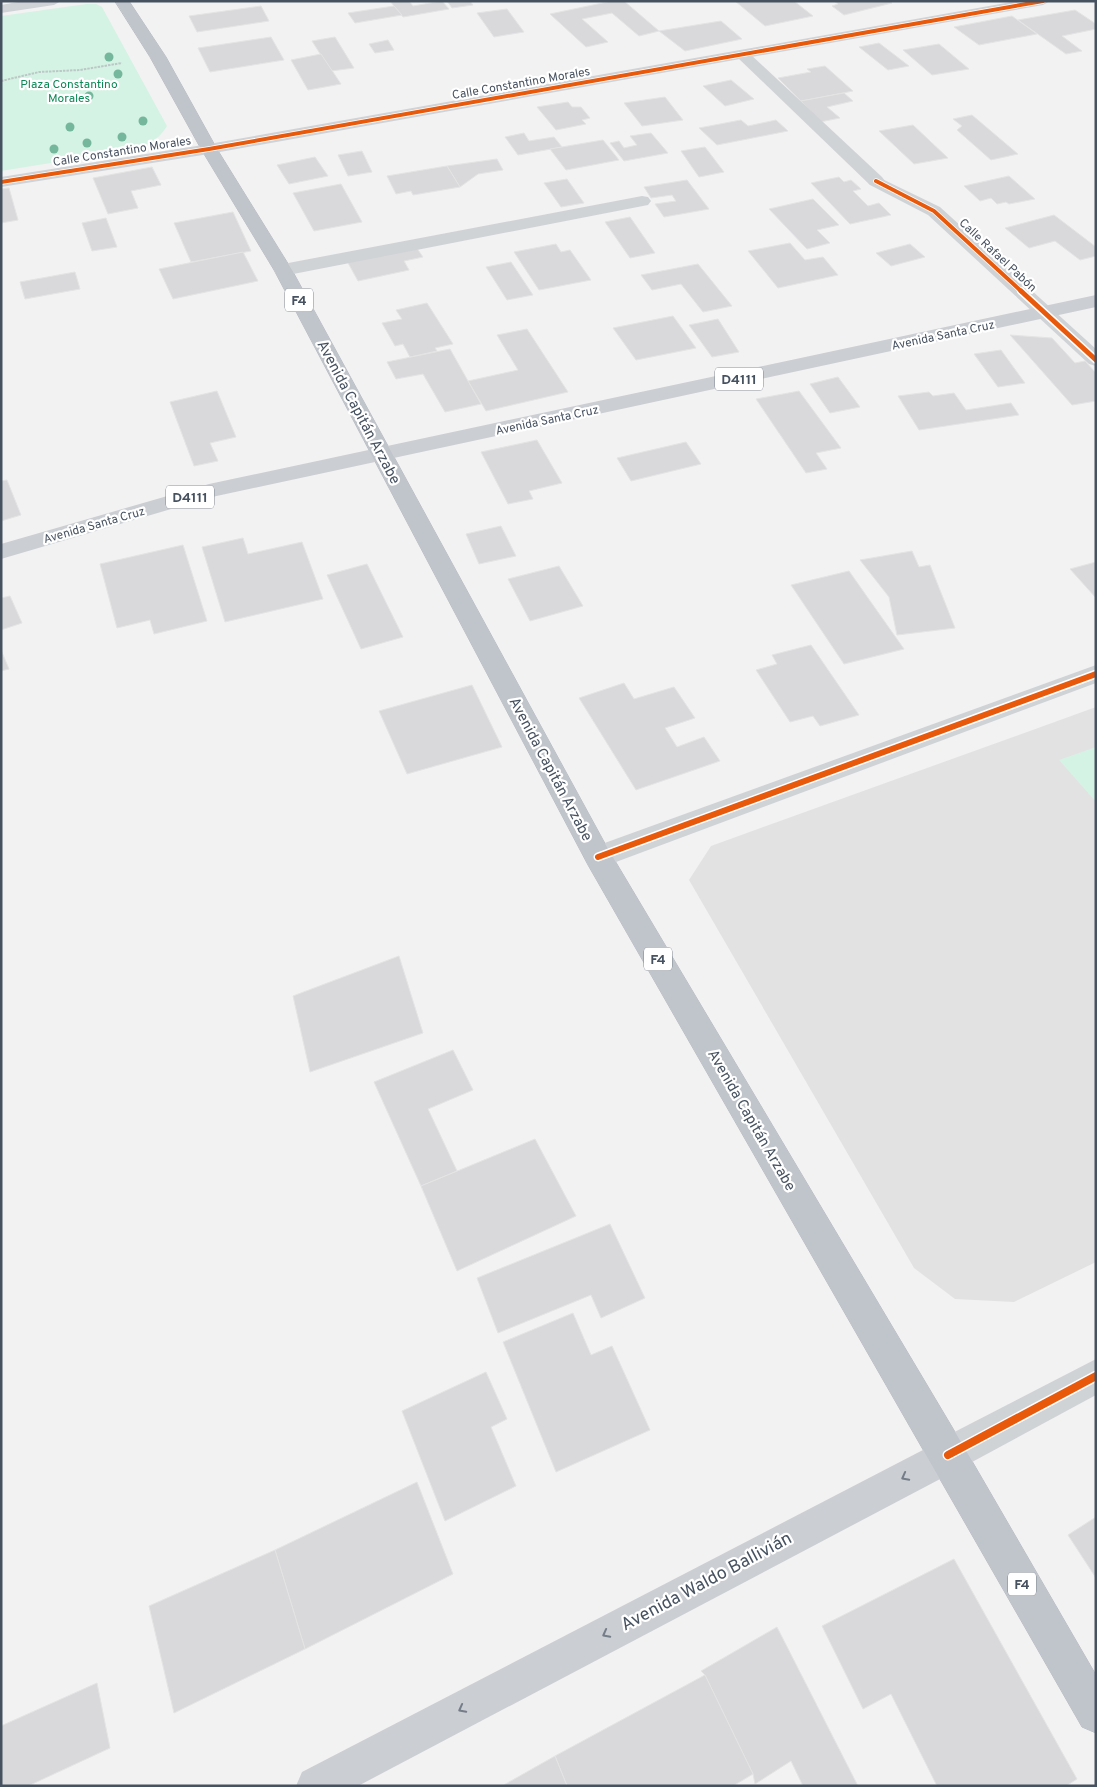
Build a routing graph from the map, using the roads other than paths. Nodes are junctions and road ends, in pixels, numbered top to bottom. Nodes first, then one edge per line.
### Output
1 (54, 1) edge
2 (122, 1) edge
3 (1043, 1) edge
4 (1, 9) edge
5 (743, 55) junction
6 (209, 149) junction
7 (1, 182) edge
8 (642, 201) dead end
9 (283, 270) junction
10 (1096, 301) edge
11 (1044, 314) junction
12 (1096, 360) edge
13 (382, 455) junction
14 (1, 552) edge
15 (1096, 674) edge
16 (598, 857) junction
17 (1096, 1376) edge
18 (948, 1455) junction
19 (1096, 1713) edge
20 (316, 1786) edge

1 - 4 street
2 - 6 highway, Avenida Capitán Arzabe / F4
3 - 5 street, Calle Constantino Morales
5 - 6 street, Calle Constantino Morales
5 - 11 street, Calle Rafael Pabón
6 - 7 street, Calle Constantino Morales
6 - 9 highway, Avenida Capitán Arzabe / F4
8 - 9 street
9 - 13 highway, Avenida Capitán Arzabe / F4
10 - 11 main road, Avenida Santa Cruz / D4111
11 - 12 street, Calle Rafael Pabón
11 - 13 main road, Avenida Santa Cruz / D4111
13 - 14 main road, Avenida Santa Cruz / D4111
13 - 16 highway, Avenida Capitán Arzabe / F4
15 - 16 street
16 - 18 highway, Avenida Capitán Arzabe / F4
17 - 18 street, Avenida Waldo Ballivián
18 - 19 highway, Avenida Capitán Arzabe / F4
18 -> 20 main road, Avenida Waldo Ballivián

